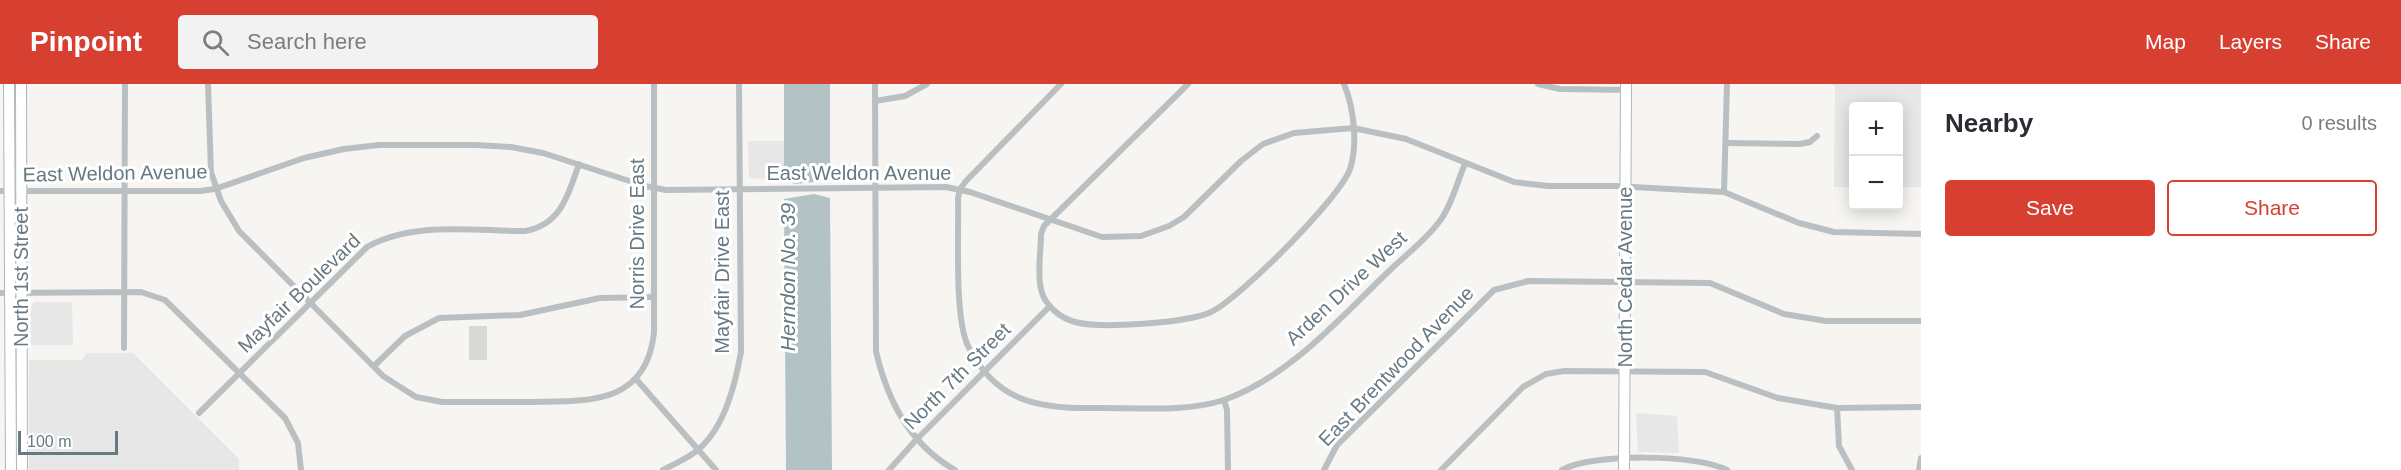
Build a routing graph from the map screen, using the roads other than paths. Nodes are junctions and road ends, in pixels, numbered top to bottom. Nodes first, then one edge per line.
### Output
1 (9, 84) edge
2 (21, 84) edge
3 (124, 84) edge
4 (208, 84) edge
5 (654, 84) edge
6 (739, 84) edge
7 (875, 84) edge
8 (927, 84) edge
9 (1061, 84) edge
10 (1188, 84) edge
11 (1344, 84) edge
12 (1538, 84) edge
13 (1727, 84) edge
14 (1626, 87) edge
15 (875, 101) junction
16 (1353, 128) junction
17 (1817, 136) dead end
18 (1726, 143) junction
19 (579, 164) junction
20 (1465, 164) junction
21 (1626, 187) junction
22 (654, 188) junction
23 (873, 188) junction
24 (215, 189) junction
25 (739, 189) junction
26 (960, 189) junction
27 (5, 191) edge
28 (21, 192) junction
29 (1724, 192) junction
30 (124, 193) junction
31 (1050, 220) junction
32 (1921, 234) edge
33 (1625, 280) junction
34 (124, 292) junction
35 (10, 293) edge
36 (654, 297) junction
37 (309, 302) junction
38 (1050, 306) junction
39 (1921, 321) edge
40 (124, 348) dead end
41 (374, 366) junction
42 (1624, 370) junction
43 (985, 372) junction
44 (240, 373) junction
45 (636, 379) junction
46 (12, 393) junction
47 (1224, 400) junction
48 (1921, 407) edge
49 (1837, 408) junction
50 (199, 412) dead end
51 (916, 440) junction
52 (699, 449) junction
53 (1921, 458) edge
54 (1624, 465) edge
55 (11, 470) edge
56 (22, 470) edge
57 (301, 470) edge
58 (663, 470) edge
59 (716, 470) edge
60 (889, 470) edge
61 (955, 470) edge
62 (1228, 470) edge
63 (1324, 470) edge
64 (1441, 470) edge
65 (1562, 470) edge
66 (1727, 470) edge
67 (1852, 470) edge
68 (1919, 470) edge

1 - 27 main road, North 1st Street
2 - 28 main road, North 1st Street
3 - 30 street
4 - 24 street
5 - 22 street, Norris Drive East
6 - 25 street, Mayfair Drive East
7 - 15 street
8 - 15 street
9 - 26 street
10 - 31 street
11 - 16 street
12 - 14 street
13 - 18 street
14 - 21 main road, North Cedar Avenue
15 - 23 street
16 - 20 street, East Weldon Avenue
16 - 31 street, East Weldon Avenue
16 - 38 street
17 - 18 street
18 - 29 street
19 - 22 street, East Weldon Avenue
19 - 24 street, East Weldon Avenue
19 - 37 street, Mayfair Boulevard
20 - 21 street, East Weldon Avenue
20 - 47 street, Arden Drive West
21 - 29 street, East Weldon Avenue
21 - 33 main road, North Cedar Avenue
22 - 25 street, East Weldon Avenue
22 - 36 street, Norris Drive East
23 - 25 street, East Weldon Avenue
23 - 26 street, East Weldon Avenue
23 - 51 street
24 - 30 street, East Weldon Avenue
24 - 37 street
25 - 52 street, Mayfair Drive East
26 - 31 street, East Weldon Avenue
26 - 43 street, Arden Drive West
27 - 28 street, East Weldon Avenue
27 - 35 main road, North 1st Street
28 - 30 street, East Weldon Avenue
28 - 35 main road, North 1st Street
29 - 32 street, East Weldon Avenue
30 - 34 street
31 - 38 street
33 - 39 street, East Brentwood Avenue
33 - 42 main road, North Cedar Avenue
33 - 63 street, East Brentwood Avenue
34 - 35 street
34 - 40 street
34 - 44 street
35 - 46 main road, North 1st Street
36 - 41 street
36 - 45 street, Norris Drive East
37 - 41 street
37 - 44 street, Mayfair Boulevard
38 - 43 street, North 7th Street
41 - 45 street
42 - 49 street
42 - 54 main road, North Cedar Avenue
42 - 64 street
43 - 47 street, Arden Drive West
43 - 51 street, North 7th Street
44 - 50 street, Mayfair Boulevard
44 - 57 street
45 - 52 street
46 - 55 main road, North 1st Street
46 - 56 main road, North 1st Street
47 - 62 street
48 - 49 street
49 - 67 street
51 - 60 street, North 7th Street
51 - 61 street
52 - 58 street
52 - 59 street
53 - 68 street
54 - 65 street
54 - 66 street

